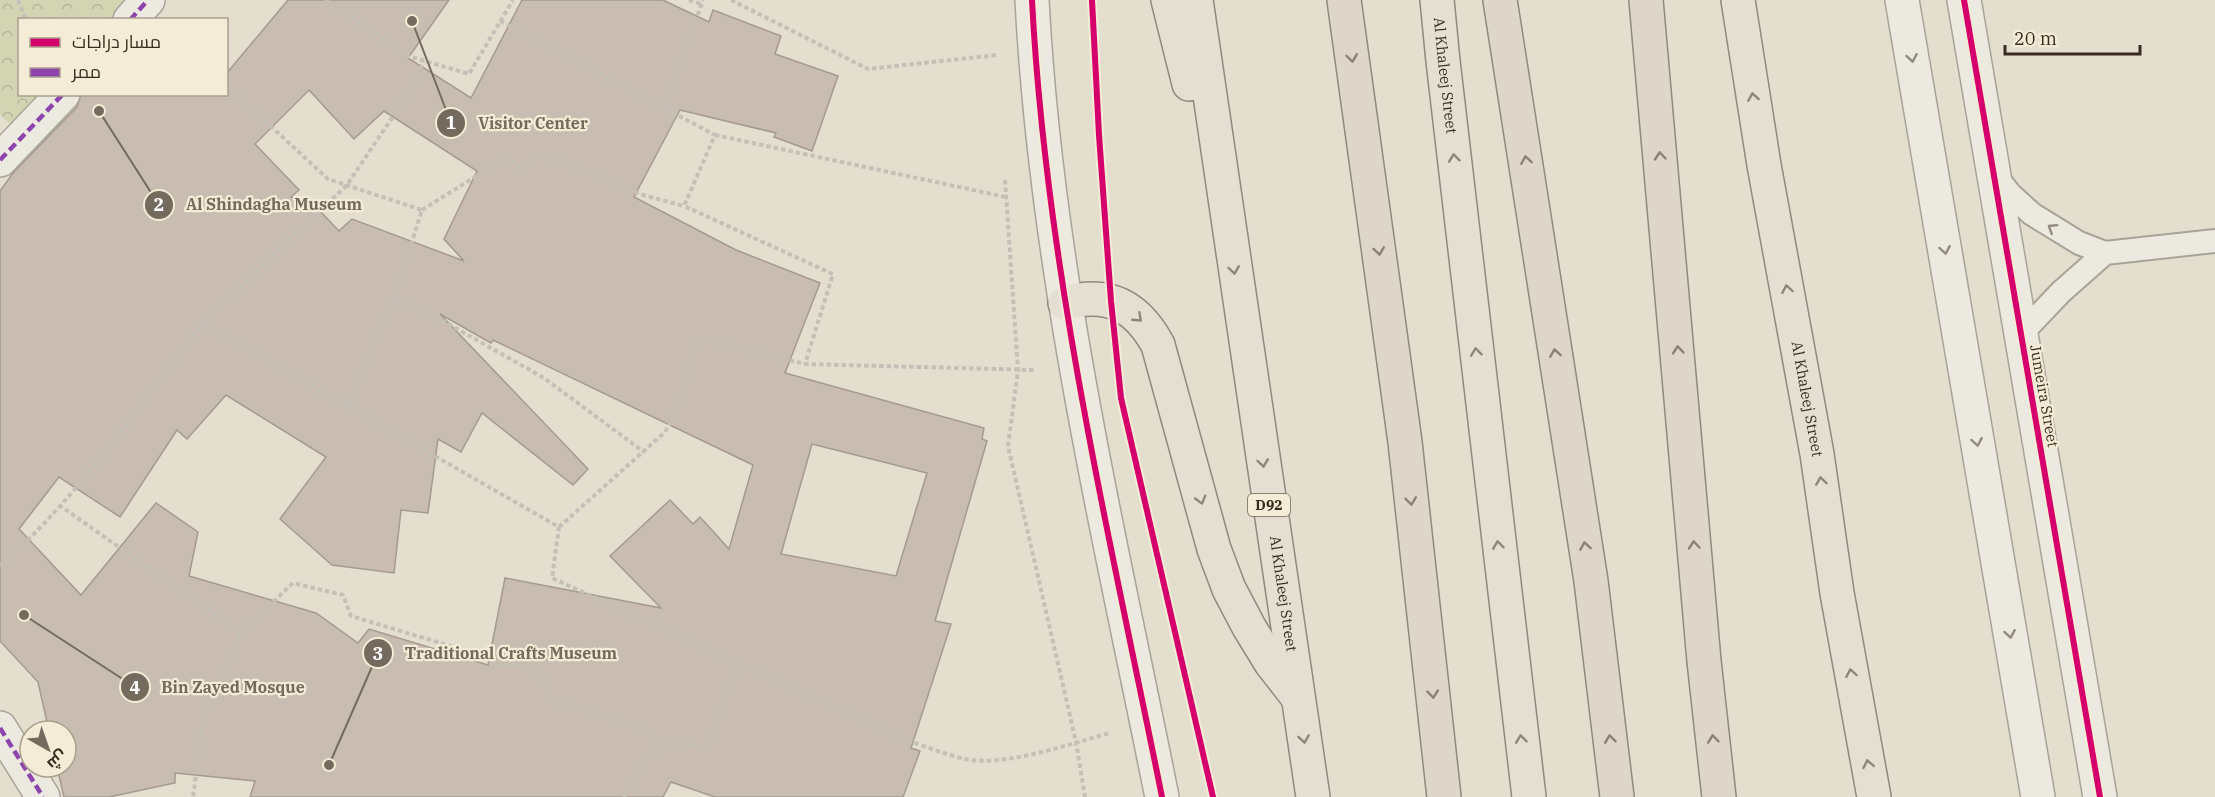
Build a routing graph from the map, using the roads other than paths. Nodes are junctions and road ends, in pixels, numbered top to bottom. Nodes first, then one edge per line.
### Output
1 (148, 0) edge
2 (1032, 0) edge
3 (1168, 0) edge
4 (1196, 0) edge
5 (1344, 0) edge
6 (1437, 0) edge
7 (1500, 0) edge
8 (1646, 0) edge
9 (1738, 0) edge
10 (1902, 0) edge
11 (1964, 0) edge
12 (132, 18) edge
13 (61, 96) edge
14 (0, 160) edge
15 (1994, 174) junction
16 (1226, 212) junction
17 (2215, 241) edge
18 (2105, 253) junction
19 (1065, 303) junction
20 (2021, 334) junction
21 (1297, 696) junction
22 (0, 728) edge
23 (43, 797) edge
24 (1162, 797) edge
25 (1313, 797) edge
26 (1444, 797) edge
27 (1529, 797) edge
28 (1617, 797) edge
29 (1719, 797) edge
30 (1874, 797) edge
31 (2038, 797) edge
32 (2100, 797) edge

1 - 12 street
2 - 19 street
3 - 16 main road, Al Khaleej Street / D92
4 - 16 main road, Al Khaleej Street / D92
5 -> 26 highway
27 -> 6 main road, Al Khaleej Street
28 -> 7 highway
29 -> 8 highway
30 -> 9 main road, Al Khaleej Street
10 -> 31 street
11 - 15 street, Jumeira Street
13 - 14 street
18 -> 15 lane
15 - 20 street, Jumeira Street
16 -> 21 main road, Al Khaleej Street / D92
17 - 18 lane
18 - 20 lane
19 -> 21 main road
19 - 24 street
20 - 32 street, Jumeira Street
21 -> 25 main road, Al Khaleej Street / D92
22 - 23 street

